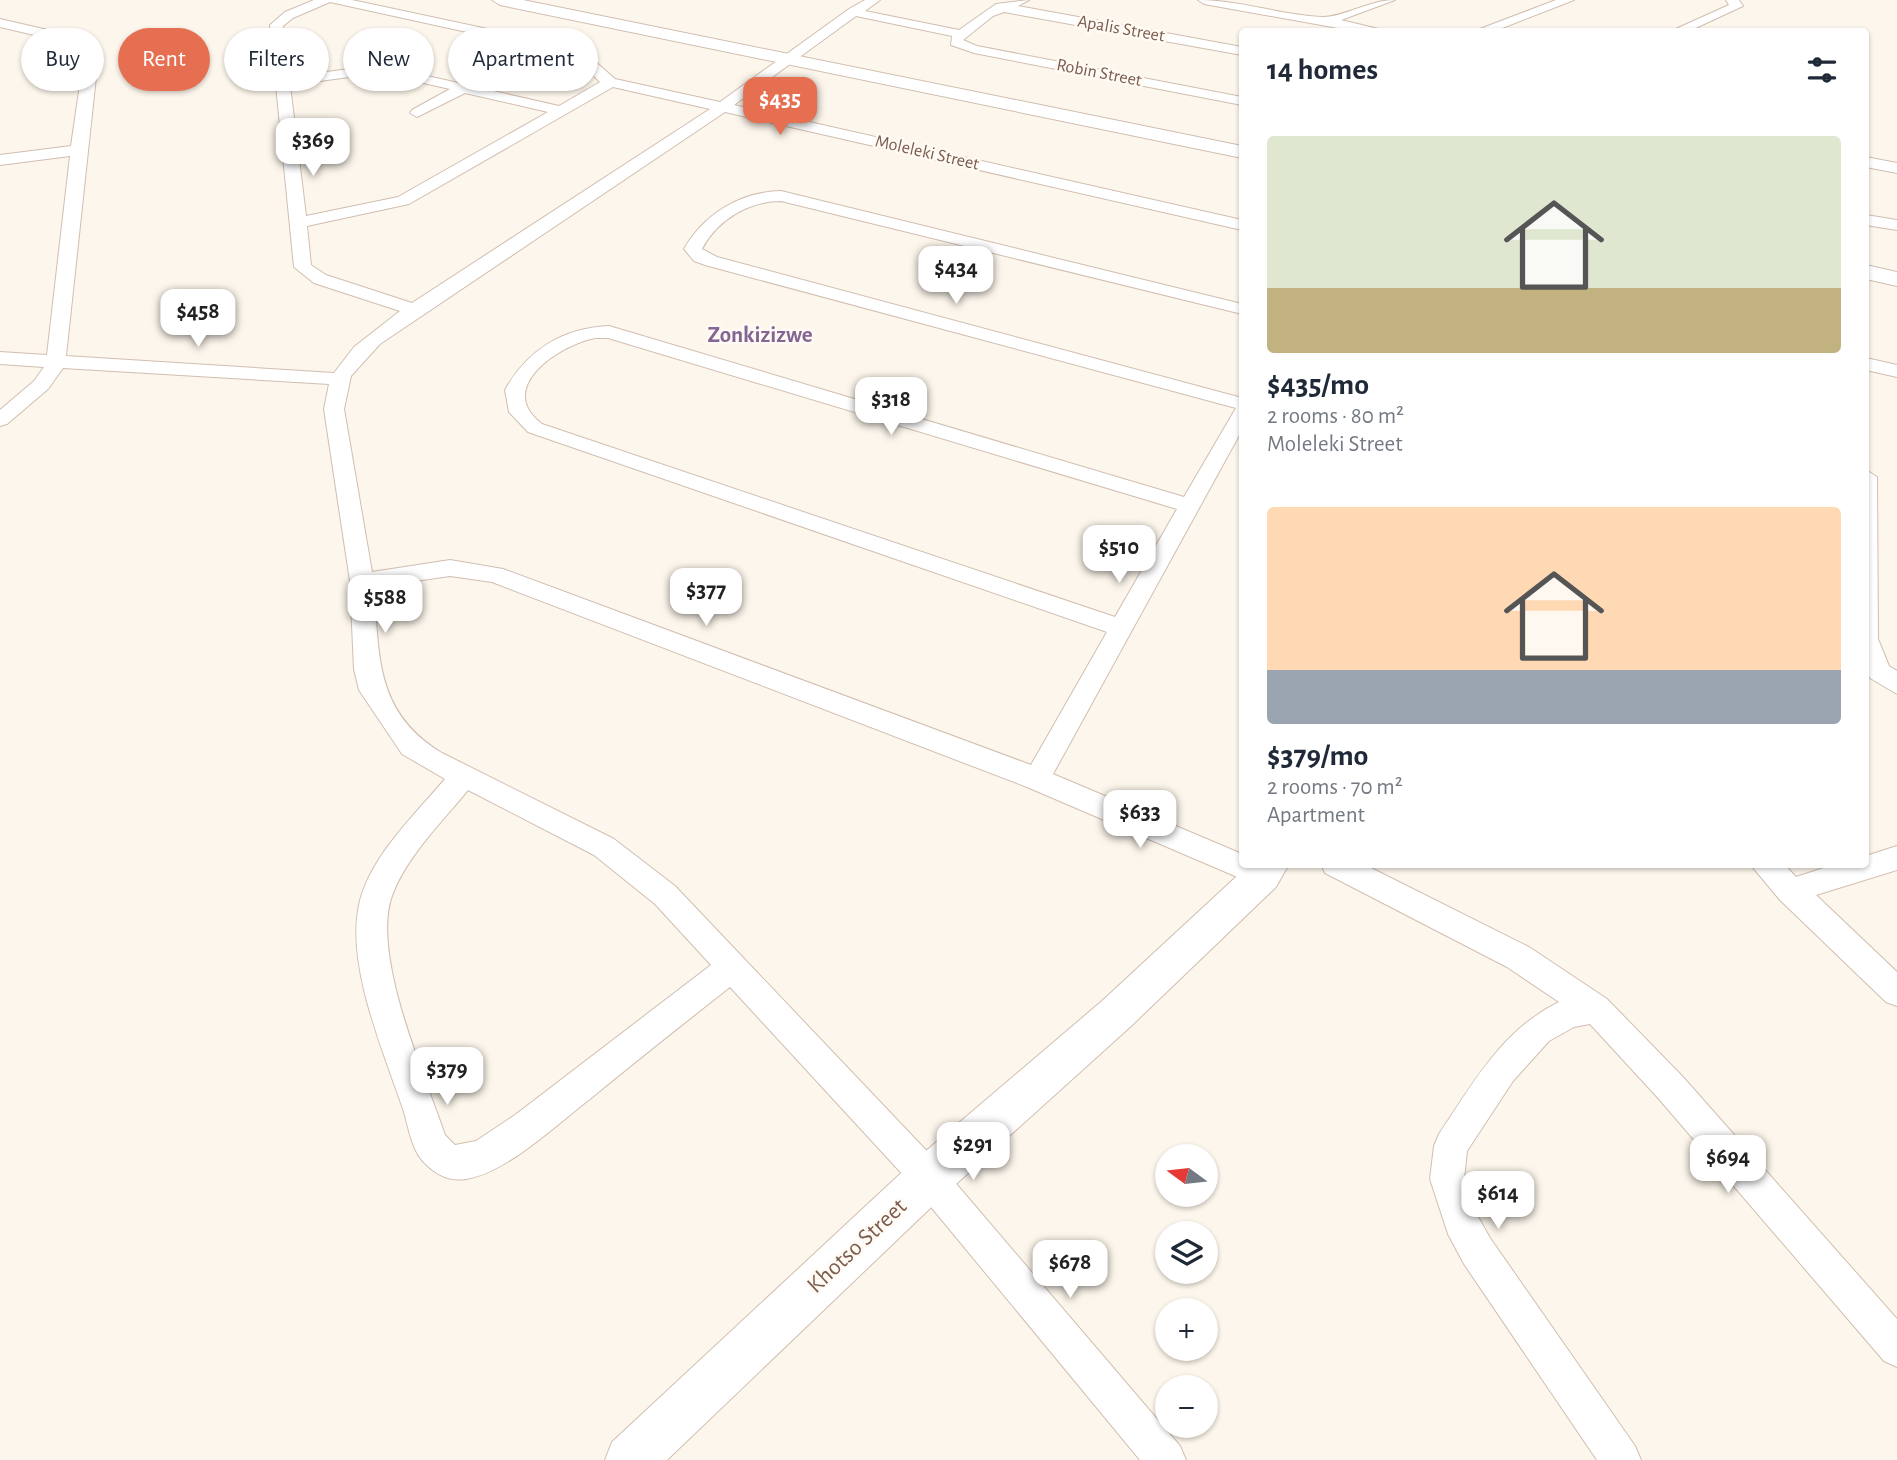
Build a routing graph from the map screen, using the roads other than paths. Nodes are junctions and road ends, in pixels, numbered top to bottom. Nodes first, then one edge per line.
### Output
1 (325, 0) edge
2 (335, 0) edge
3 (500, 0) edge
4 (874, 0) edge
5 (1023, 0) edge
6 (1389, 0) edge
7 (1568, 0) edge
8 (1214, 1) edge
9 (1735, 3) edge
10 (1000, 7) junction
11 (853, 12) junction
12 (1328, 21) junction
13 (0, 23) edge
14 (277, 28) edge
15 (1364, 28) edge
16 (1489, 28) edge
17 (1683, 28) edge
18 (959, 38) junction
19 (1239, 50) edge
20 (788, 60) junction
21 (329, 76) edge
22 (611, 82) junction
23 (448, 83) edge
24 (283, 91) edge
25 (458, 91) edge
26 (482, 91) edge
27 (1239, 100) edge
28 (724, 106) junction
29 (560, 110) junction
30 (417, 113) dead end
31 (78, 150) junction
32 (1239, 151) edge
33 (0, 160) edge
34 (1869, 163) edge
35 (1897, 168) edge
36 (1869, 220) edge
37 (300, 222) junction
38 (1239, 224) edge
39 (1897, 225) edge
40 (1869, 273) edge
41 (1897, 279) edge
42 (1239, 308) edge
43 (414, 310) junction
44 (0, 358) edge
45 (56, 363) junction
46 (1869, 365) edge
47 (1897, 371) edge
48 (337, 380) junction
49 (1239, 403) edge
50 (1239, 418) edge
51 (0, 420) edge
52 (1190, 506) junction
53 (362, 581) junction
54 (1120, 628) junction
55 (1869, 646) edge
56 (1897, 685) edge
57 (464, 775) junction
58 (1037, 779) junction
59 (1897, 858) edge
60 (1239, 859) edge
61 (1869, 864) edge
62 (1343, 868) edge
63 (1768, 868) edge
64 (1858, 868) edge
65 (1267, 870) edge
66 (1790, 891) junction
67 (731, 968) junction
68 (1897, 992) edge
69 (1596, 1009) junction
70 (929, 1178) junction
71 (1897, 1348) edge
72 (630, 1460) edge
73 (1166, 1460) edge
74 (1621, 1460) edge

1 - 14 street
2 - 22 street, Moleleki Street
3 - 20 street
4 - 11 street
5 - 10 street
6 - 12 street
7 - 16 street
8 - 12 street
9 - 17 street
10 - 18 street
10 - 19 street, Apalis Street
11 - 18 street
11 - 20 street
12 - 15 street
13 - 31 street
18 - 27 street, Robin Street
20 - 28 street
20 - 32 street
21 - 23 street
22 - 28 street, Moleleki Street
22 - 29 street
24 - 37 street
25 - 30 street
26 - 29 street
28 - 38 street, Moleleki Street
28 - 43 street
29 - 37 street
31 - 33 street
31 - 45 street
34 - 35 street
36 - 39 street
37 - 43 street
40 - 41 street
42 - 49 street
43 - 48 street
44 - 45 street
45 - 48 street
45 - 51 street
46 - 47 street
48 - 53 street
50 - 52 street
52 - 54 street
52 - 54 street
53 - 57 street
53 - 58 street
54 - 58 street
55 - 56 street
57 - 67 street
57 - 67 street
58 - 60 street
59 - 61 street
62 - 69 street
63 - 66 street
64 - 66 street
65 - 70 street, Khotso Street
66 - 68 street
67 - 70 street
69 - 71 street
69 - 74 street
70 - 72 street, Khotso Street
70 - 73 street

